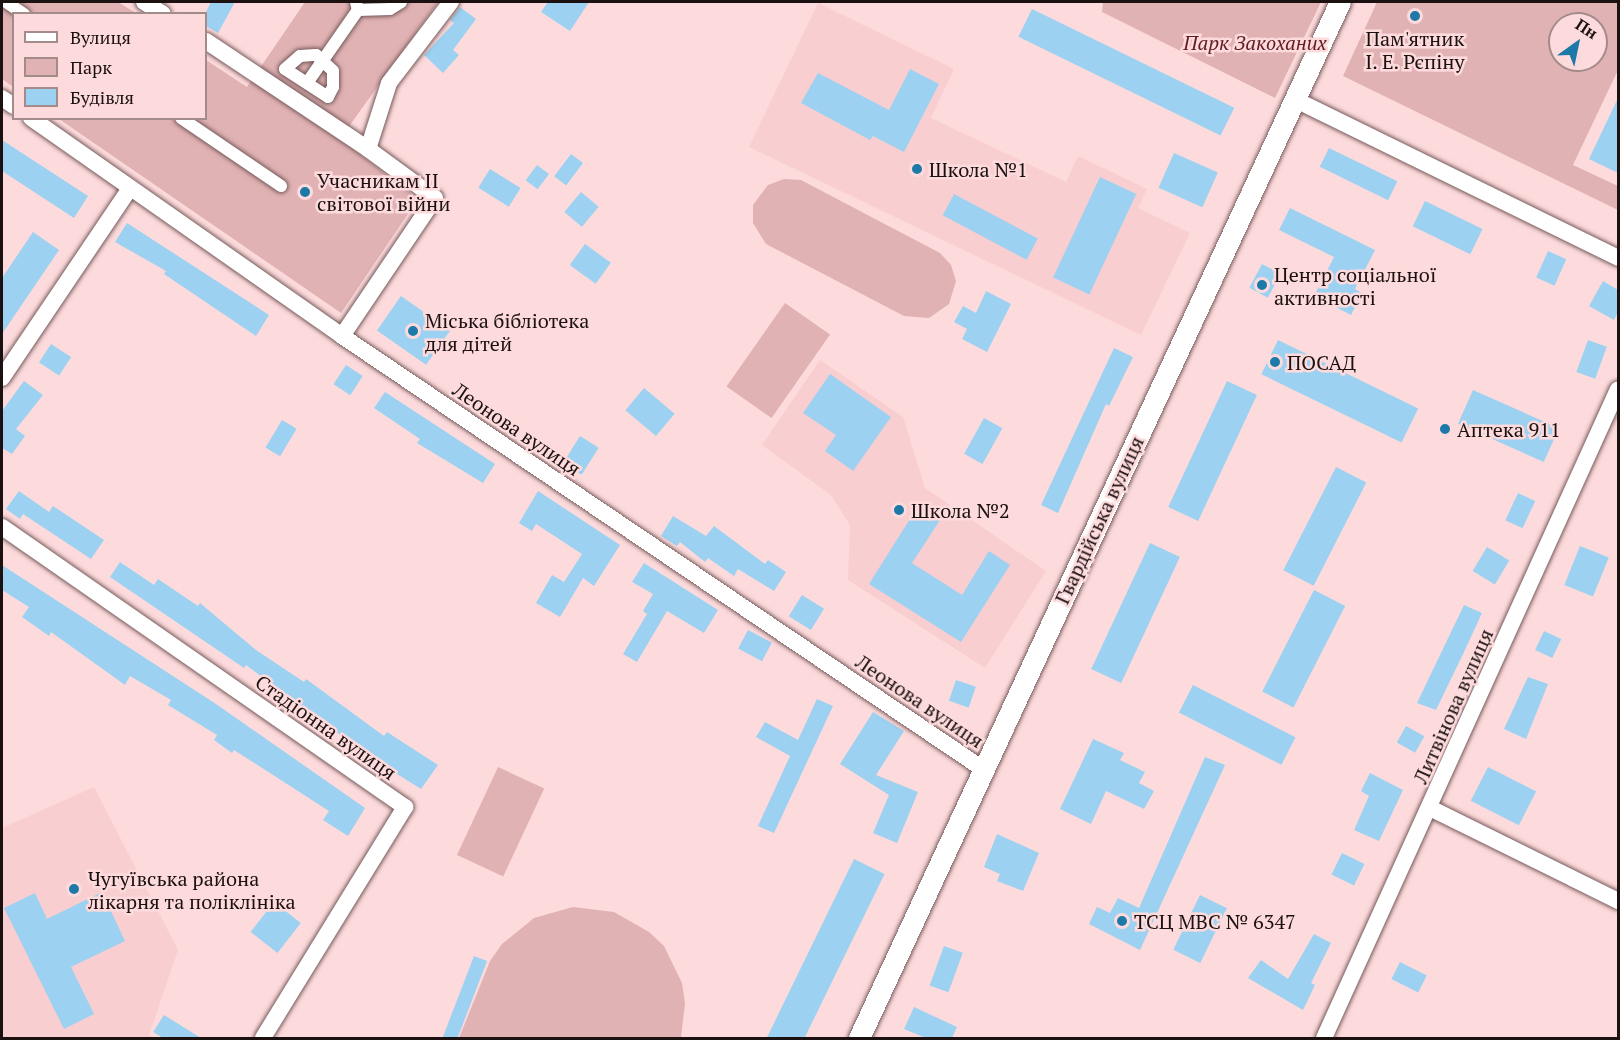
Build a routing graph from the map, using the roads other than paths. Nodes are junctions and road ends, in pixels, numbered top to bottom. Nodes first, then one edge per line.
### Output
1 (6, 2) edge
2 (144, 2) edge
3 (401, 2) edge
4 (451, 2) edge
5 (1340, 2) edge
6 (357, 6) edge
7 (21, 12) edge
8 (160, 12) edge
9 (207, 42) edge
10 (324, 59) junction
11 (307, 83) junction
12 (1294, 99) junction
13 (34, 120) edge
14 (184, 120) edge
15 (368, 149) junction
16 (281, 186) dead end
17 (130, 188) junction
18 (1618, 258) edge
19 (342, 336) junction
20 (2, 378) edge
21 (1618, 389) edge
22 (2, 527) edge
23 (982, 769) junction
24 (1430, 808) junction
25 (1618, 901) edge
26 (263, 1038) edge
27 (859, 1038) edge
28 (1324, 1038) edge

1 - 7 street
2 - 8 street
3 - 6 street
4 - 15 street
5 - 12 street, Гвардійська вулиця
6 - 10 street
9 - 15 street
10 - 11 street
10 - 11 street
10 - 11 street
12 - 18 street
12 - 23 street, Гвардійська вулиця
13 - 17 street, Леонова вулиця
14 - 16 street
15 - 19 street
17 - 19 street, Леонова вулиця
17 - 20 street
19 - 23 street, Леонова вулиця
21 - 24 street, Литвінова вулиця
22 - 26 street, Стадіонна вулиця
23 - 27 street, Гвардійська вулиця
24 - 25 street
24 - 28 street, Литвінова вулиця

